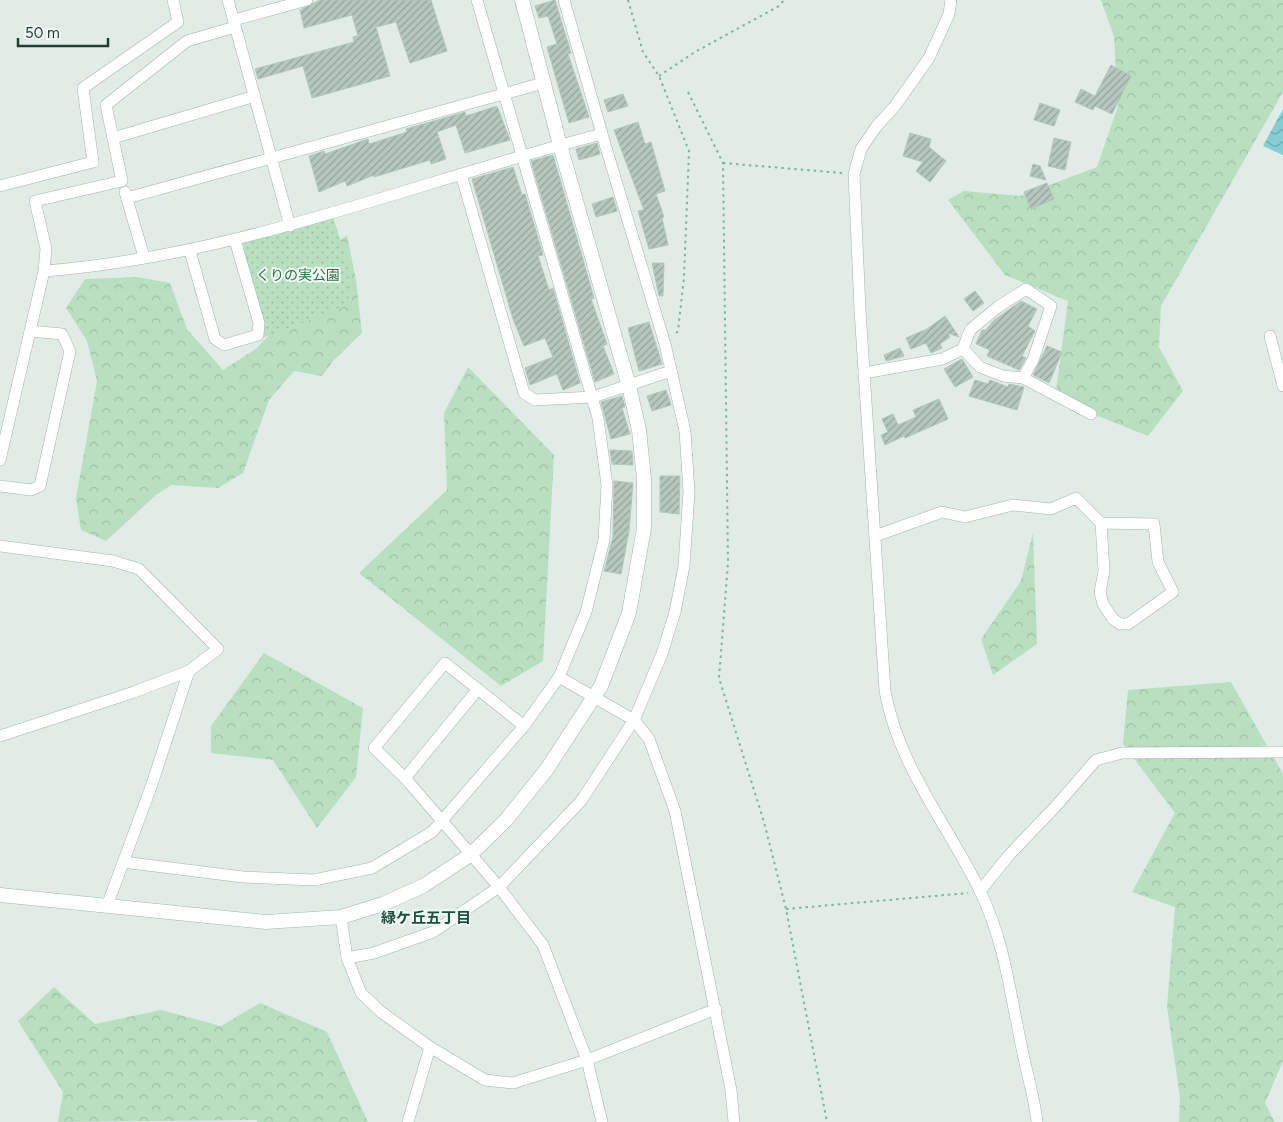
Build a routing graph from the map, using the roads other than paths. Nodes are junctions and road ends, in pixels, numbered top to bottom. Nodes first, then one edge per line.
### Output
1 (173, 0) edge
2 (228, 0) edge
3 (307, 0) edge
4 (478, 0) edge
5 (522, 0) edge
6 (564, 0) edge
7 (952, 0) edge
8 (235, 24) junction
9 (544, 83) junction
10 (505, 94) junction
11 (254, 96) junction
12 (602, 134) junction
13 (113, 138) junction
14 (560, 145) junction
15 (523, 156) junction
16 (272, 158) junction
17 (461, 174) junction
18 (122, 181) junction
19 (0, 186) edge
20 (127, 198) junction
21 (290, 226) junction
22 (235, 240) junction
23 (190, 251) junction
24 (144, 258) junction
25 (44, 271) junction
26 (30, 331) junction
27 (1270, 336) dead end
28 (963, 349) junction
29 (671, 371) junction
30 (864, 373) junction
31 (1023, 378) junction
32 (629, 386) junction
33 (1283, 386) edge
34 (593, 397) junction
35 (1091, 414) dead end
36 (0, 460) edge
37 (0, 486) edge
38 (1101, 522) junction
39 (875, 536) junction
40 (0, 546) edge
41 (189, 671) junction
42 (558, 677) junction
43 (478, 689) junction
44 (594, 697) junction
45 (634, 720) junction
46 (524, 726) junction
47 (0, 736) edge
48 (1283, 752) edge
49 (405, 778) junction
50 (441, 822) junction
51 (470, 855) junction
52 (123, 862) junction
53 (498, 887) junction
54 (980, 891) junction
55 (0, 895) edge
56 (107, 906) junction
57 (340, 916) junction
58 (347, 958) junction
59 (716, 1008) junction
60 (430, 1046) junction
61 (587, 1060) junction
62 (408, 1122) edge
63 (602, 1122) edge
64 (734, 1122) edge
65 (1038, 1122) edge

1 - 19 street
2 - 8 street
3 - 8 street
4 - 10 street
5 - 9 street
6 - 12 street
7 - 30 street
8 - 11 street
8 - 13 street
9 - 10 street
9 - 14 street
10 - 15 street
10 - 16 street
11 - 13 street
11 - 16 street
12 - 14 street
12 - 29 street
13 - 18 street
14 - 15 street
14 - 32 street
15 - 17 street
15 - 34 street
16 - 20 street
16 - 21 street
17 - 21 street
17 - 34 street
18 - 20 street
18 - 25 street
20 - 24 street
21 - 22 street
22 - 23 street
22 - 23 street
23 - 24 street
24 - 25 street
25 - 26 street
26 - 36 street
26 - 37 street
27 - 33 street
28 - 30 street
28 - 31 street
28 - 31 street
29 - 32 street
29 - 45 street
30 - 39 street
31 - 35 street
32 - 34 street
32 - 44 street
34 - 42 street
38 - 38 street
38 - 39 street
39 - 54 street
40 - 41 street
41 - 47 street
41 - 52 street
42 - 44 street
42 - 46 street
43 - 46 street
43 - 49 street
43 - 49 street
44 - 45 street
44 - 51 street
45 - 53 street
45 - 59 street
46 - 50 street
48 - 54 street
49 - 50 street
50 - 51 street
50 - 52 street
51 - 53 street
51 - 57 street
52 - 56 street
53 - 58 street
53 - 61 street
54 - 65 street
55 - 56 street
56 - 57 street
57 - 58 street
58 - 60 street
59 - 61 street
59 - 64 street
60 - 61 street
60 - 62 street
61 - 63 street

